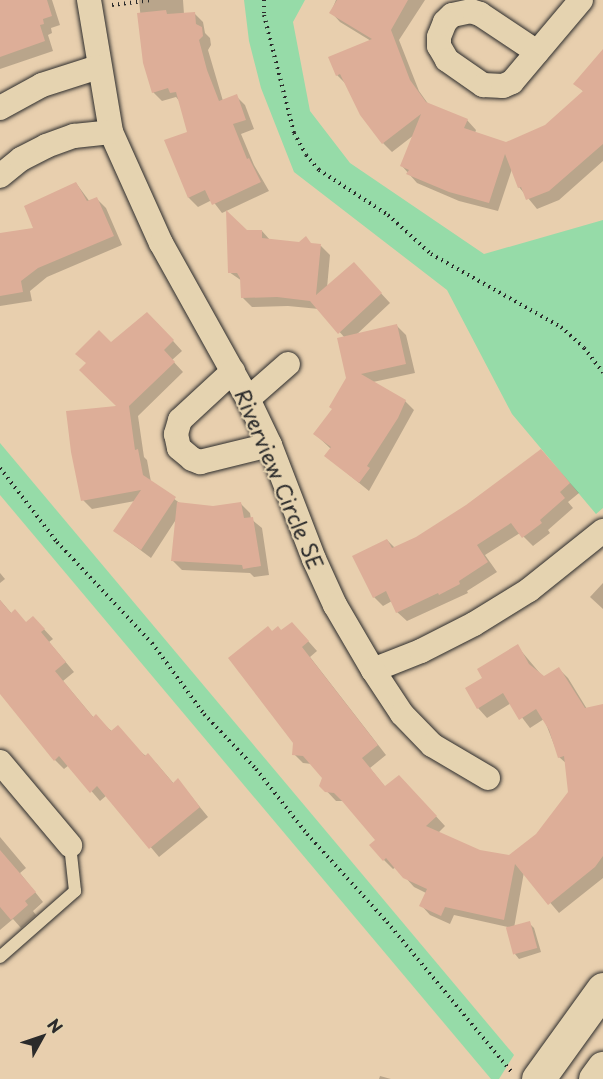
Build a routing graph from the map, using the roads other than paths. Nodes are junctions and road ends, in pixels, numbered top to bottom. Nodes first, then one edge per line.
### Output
1 (581, 0) edge
2 (89, 4) edge
3 (537, 52) dead end
4 (98, 67) junction
5 (0, 108) edge
6 (111, 132) junction
7 (0, 176) edge
8 (288, 364) dead end
9 (233, 371) junction
10 (248, 399) junction
11 (270, 445) junction
12 (603, 531) edge
13 (373, 670) junction
14 (0, 762) edge
15 (488, 778) dead end
16 (70, 845) joint
17 (0, 957) edge
18 (603, 989) edge
19 (603, 1068) edge
20 (538, 1079) edge
21 (595, 1079) edge

1 - 3 street
2 - 4 street, Riverview Circle SE
4 - 5 street
4 - 6 street, Riverview Circle SE
6 - 7 street
6 - 9 street, Riverview Circle SE
8 - 10 street
9 - 10 street, Riverview Circle SE
9 - 11 street
10 - 11 street, Riverview Circle SE
11 - 13 street, Riverview Circle SE
12 - 13 street
13 - 15 street, Riverview Circle SE
14 - 16 street
16 - 17 lane
18 - 20 main road
19 - 21 main road

